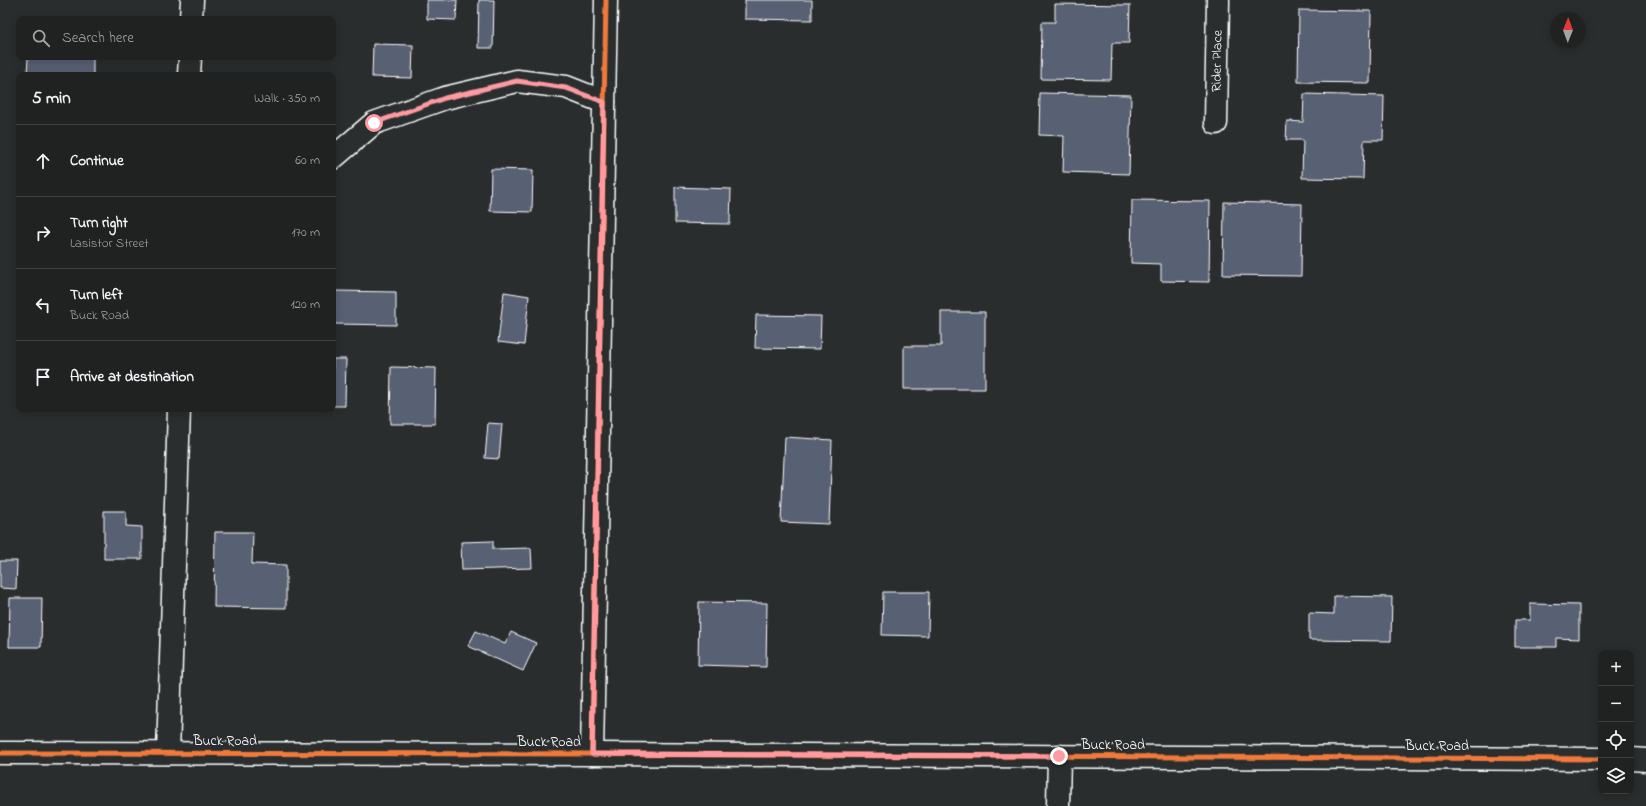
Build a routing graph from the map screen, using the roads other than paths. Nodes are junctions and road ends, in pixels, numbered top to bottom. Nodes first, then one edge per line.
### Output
1 (192, 0) edge
2 (606, 0) edge
3 (1218, 0) edge
4 (191, 16) edge
5 (190, 60) edge
6 (189, 72) edge
7 (604, 102) junction
8 (1216, 123) dead end
9 (336, 155) edge
10 (179, 412) edge
11 (0, 753) edge
12 (168, 753) junction
13 (592, 754) junction
14 (1059, 756) junction
15 (1598, 759) edge
16 (1634, 759) edge
17 (1646, 760) edge
18 (1058, 806) edge

1 - 4 street
2 - 7 street
3 - 8 street, Rider Place
5 - 6 street
7 - 9 street
7 - 13 street
10 - 12 street
11 - 12 street, Buck Road
12 - 13 street, Buck Road
13 - 14 street, Buck Road
14 - 15 street, Buck Road
14 - 18 street
16 - 17 street

